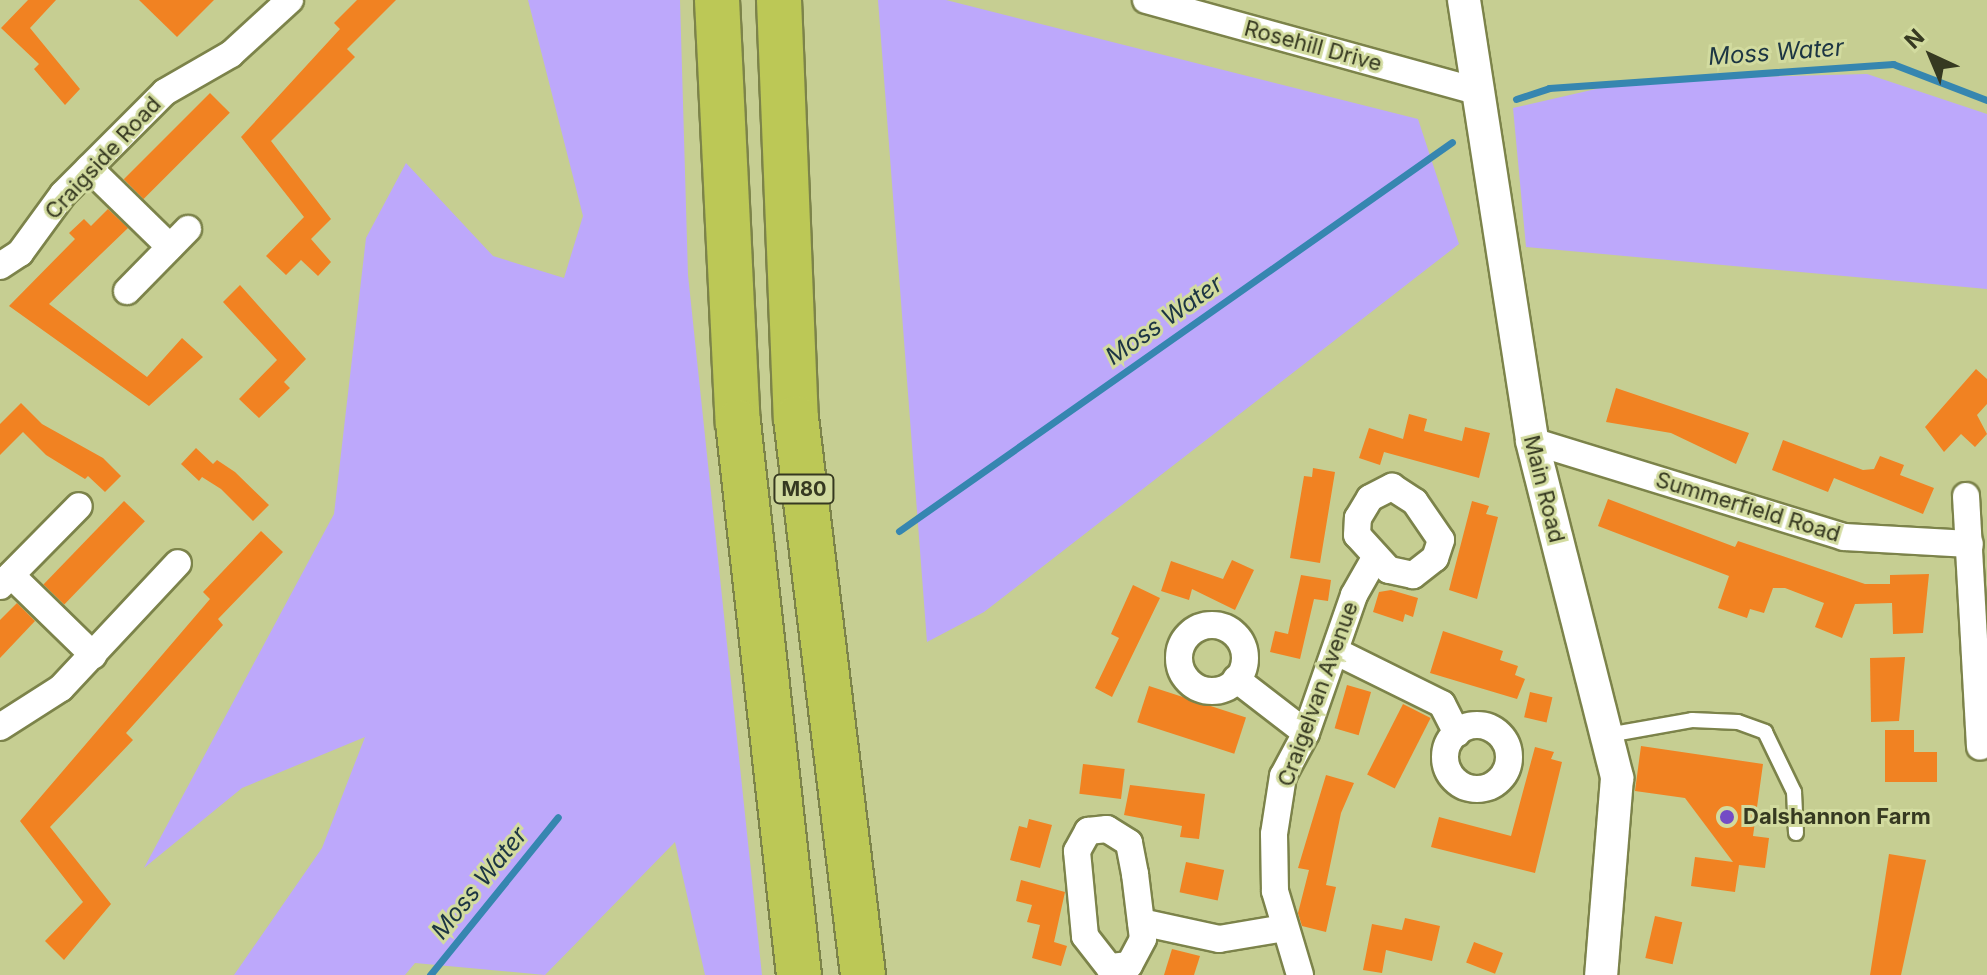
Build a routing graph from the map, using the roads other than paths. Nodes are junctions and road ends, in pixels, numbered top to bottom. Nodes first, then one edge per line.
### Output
1 (290, 0) edge
2 (717, 0) edge
3 (779, 0) edge
4 (1146, 0) edge
5 (1464, 0) edge
6 (1203, 8) edge
7 (1481, 92) junction
8 (89, 168) junction
9 (0, 266) edge
10 (127, 291) dead end
11 (1532, 441) junction
12 (1966, 496) dead end
13 (79, 506) dead end
14 (1970, 544) junction
15 (1375, 558) dead end
16 (178, 563) dead end
17 (6, 581) edge
18 (1337, 652) junction
19 (93, 655) junction
20 (1236, 679) dead end
21 (0, 727) edge
22 (1306, 733) junction
23 (1457, 733) dead end
24 (1608, 735) junction
25 (1980, 747) dead end
26 (1796, 833) dead end
27 (1141, 922) junction
28 (1285, 928) junction
29 (799, 975) edge
30 (863, 975) edge
31 (1300, 975) edge
32 (1601, 975) edge

1 - 8 street, Craigside Road
2 - 29 highway, M80
3 - 30 highway, M80
4 - 6 street, Rosehill Drive
5 - 7 street, Main Road
6 - 7 street, Rosehill Drive
7 - 11 street, Main Road
8 - 9 street, Craigside Road
8 - 10 street
11 - 14 street, Summerfield Road
11 - 24 street, Main Road
12 - 14 street
13 - 17 street
14 - 25 street
15 - 18 street, Craigelvan Avenue
16 - 19 street
17 - 19 street
18 - 22 street, Craigelvan Avenue
18 - 23 street
19 - 21 street
20 - 22 street
22 - 28 street, Craigelvan Avenue
24 - 26 lane
24 - 32 street, Main Road
27 - 27 street
27 - 28 street
28 - 31 street, Craigelvan Avenue

